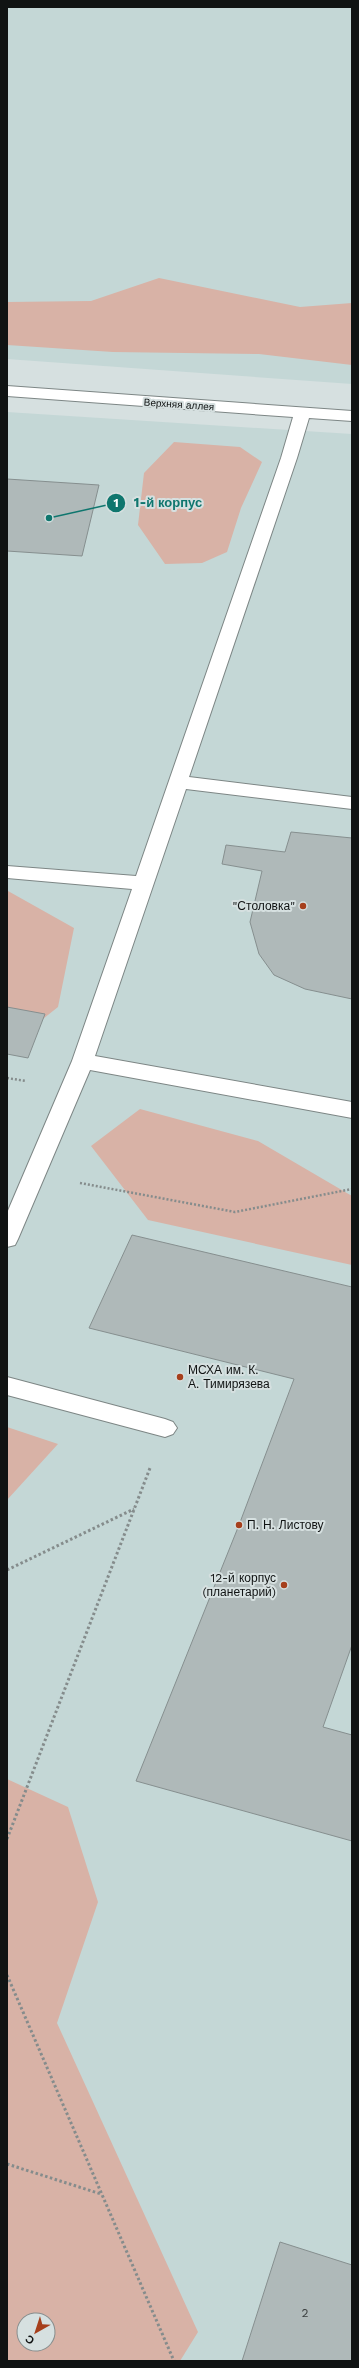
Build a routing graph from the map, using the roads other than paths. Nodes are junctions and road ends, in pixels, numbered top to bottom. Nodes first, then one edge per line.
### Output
1 (7, 391) edge
2 (302, 413) junction
3 (352, 416) edge
4 (178, 782) junction
5 (352, 803) edge
6 (7, 872) edge
7 (143, 883) junction
8 (83, 1061) junction
9 (352, 1110) edge
10 (7, 1239) edge
11 (7, 1386) edge
12 (165, 1428) road end

1 - 2 street, Верхняя аллея
2 - 3 street, Верхняя аллея
2 - 4 street
4 - 5 street
4 - 7 street
6 - 7 street
7 - 8 street
8 - 9 street
8 - 10 street
11 - 12 street

